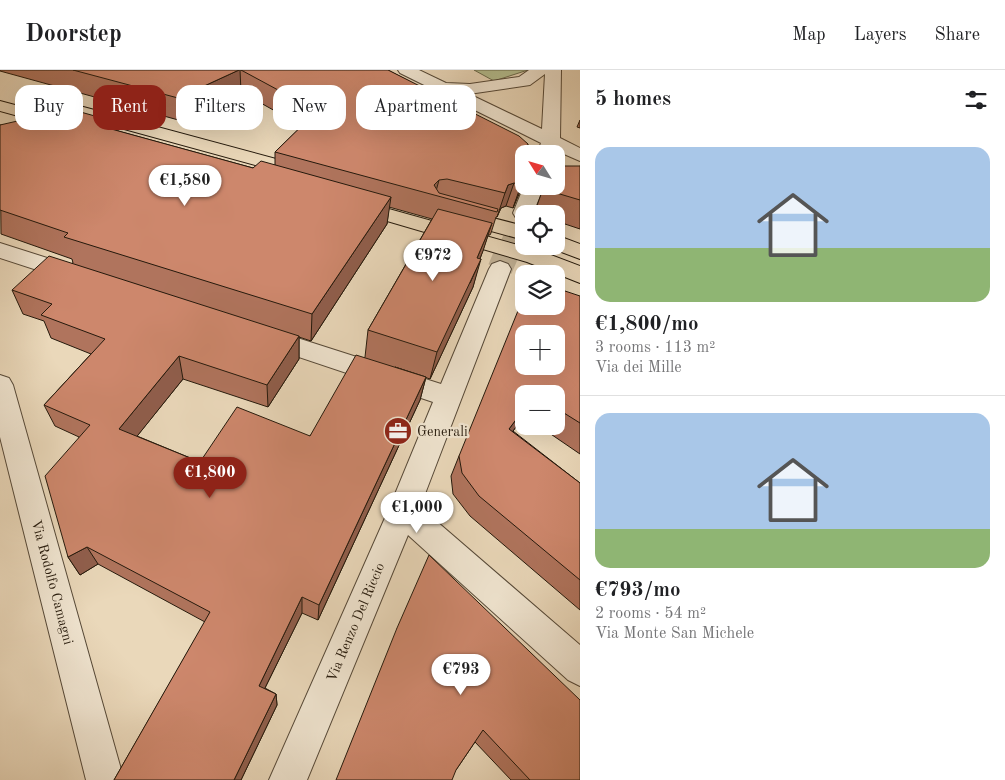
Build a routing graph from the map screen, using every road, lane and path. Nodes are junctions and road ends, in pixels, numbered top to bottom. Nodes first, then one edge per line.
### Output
1 (406, 70) edge
2 (540, 70) edge
3 (553, 70) edge
4 (436, 85) edge
5 (476, 88) edge
6 (0, 89) edge
7 (0, 106) edge
8 (476, 107) edge
9 (544, 145) edge
10 (549, 145) edge
11 (565, 152) edge
12 (580, 155) edge
13 (324, 178) edge
14 (352, 186) edge
15 (306, 192) edge
16 (390, 196) edge
17 (334, 200) edge
18 (438, 210) edge
19 (515, 231) edge
20 (565, 246) edge
21 (0, 250) edge
22 (580, 252) edge
23 (500, 269) tunnel mouth
24 (580, 275) edge
25 (94, 281) edge
26 (245, 330) edge
27 (0, 385) edge
28 (449, 397) junction
29 (403, 511) junction
30 (580, 668) edge
31 (105, 780) edge
32 (288, 780) edge

1 - 4 street
2 - 5 street
3 - 10 street
6 - 13 main road
7 - 15 main road
8 - 9 street
11 - 12 street
14 - 16 main road
17 - 24 main road
18 - 19 main road
20 - 22 main road
21 - 25 street
23 - 28 street, Via Renzo Del Riccio
26 - 28 street
27 - 31 street, Via Rodolfo Camagni
28 - 29 street, Via Renzo Del Riccio
29 - 30 street
29 - 32 street, Via Renzo Del Riccio

